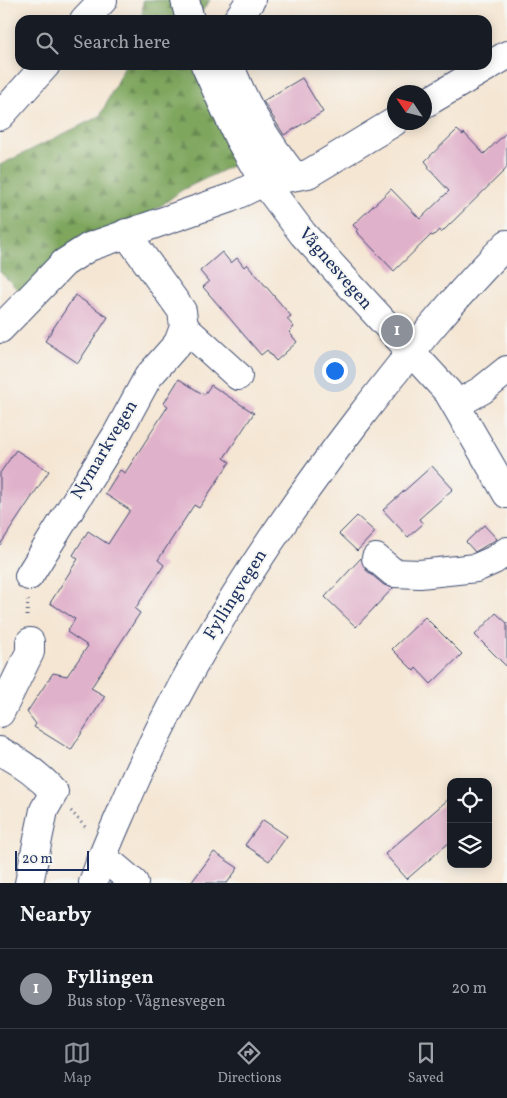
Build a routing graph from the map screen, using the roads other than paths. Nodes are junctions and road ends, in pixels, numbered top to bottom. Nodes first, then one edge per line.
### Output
1 (103, 0) edge
2 (185, 0) edge
3 (251, 0) edge
4 (89, 15) edge
5 (189, 15) edge
6 (240, 15) edge
7 (507, 55) edge
8 (492, 64) edge
9 (41, 70) edge
10 (207, 70) edge
11 (232, 70) edge
12 (482, 70) edge
13 (432, 99) edge
14 (0, 116) edge
15 (387, 126) edge
16 (294, 176) junction
17 (264, 182) junction
18 (126, 233) junction
19 (507, 244) edge
20 (184, 327) junction
21 (0, 329) edge
22 (410, 353) junction
23 (507, 370) edge
24 (238, 376) dead end
25 (457, 404) junction
26 (507, 494) edge
27 (507, 551) edge
28 (376, 558) dead end
29 (29, 576) road end
30 (30, 642) road end
31 (0, 713) edge
32 (0, 751) edge
33 (99, 865) edge
34 (29, 883) edge
35 (134, 883) edge

1 - 4 street
2 - 5 street
3 - 6 street
7 - 8 street
9 - 14 street
10 - 17 street, Vågnesvegen
11 - 16 street
12 - 13 street
15 - 16 street
16 - 17 street
17 - 18 street
17 - 22 street, Vågnesvegen
18 - 20 street
18 - 21 street
19 - 22 street, Fyllingvegen
20 - 24 street
20 - 29 street, Nymarkvegen
22 - 25 street
22 - 33 street, Fyllingvegen
23 - 25 street
25 - 26 street
27 - 28 street
30 - 31 street
32 - 34 street
33 - 35 street

